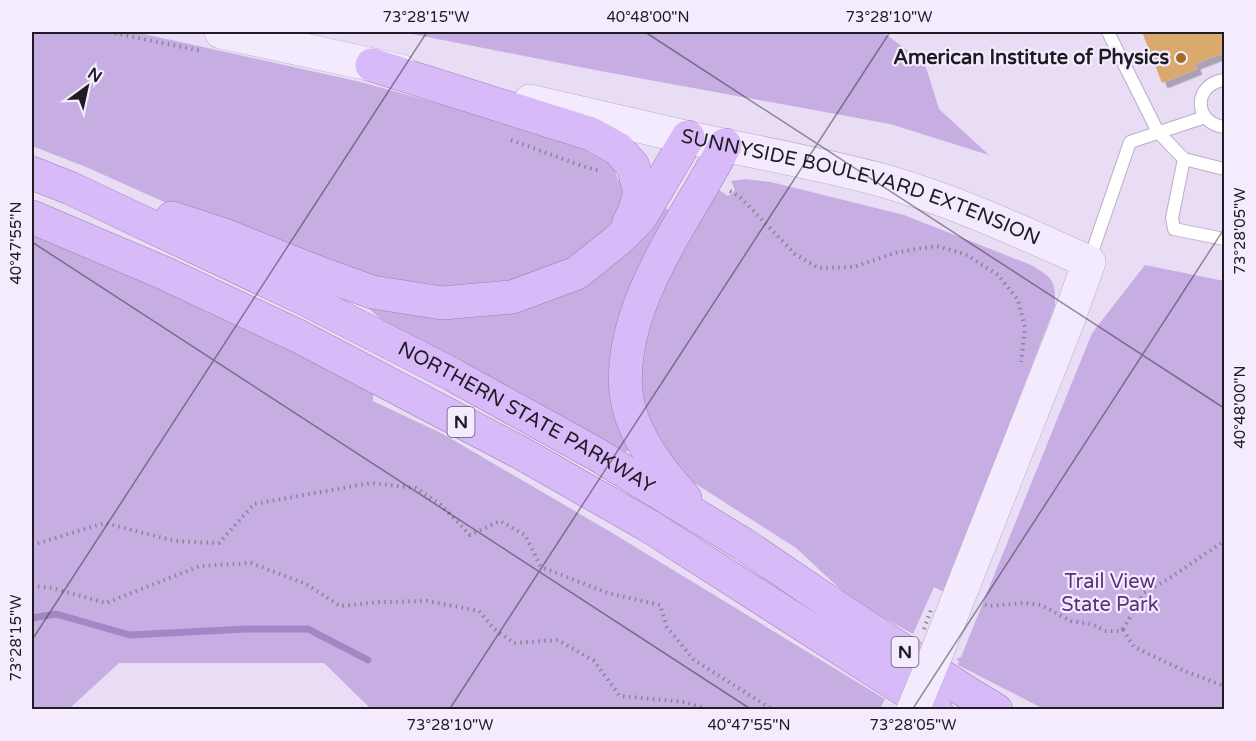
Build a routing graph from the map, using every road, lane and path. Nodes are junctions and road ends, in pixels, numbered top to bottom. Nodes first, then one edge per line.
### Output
1 (221, 32) edge
2 (1108, 32) edge
3 (372, 65) junction
4 (1224, 80) edge
5 (1205, 117) junction
6 (1224, 127) edge
7 (1158, 132) junction
8 (688, 137) junction
9 (725, 145) junction
10 (1184, 159) junction
11 (1224, 169) edge
12 (32, 173) edge
13 (70, 188) junction
14 (32, 217) edge
15 (1224, 238) edge
16 (619, 239) junction
17 (1089, 262) junction
18 (711, 525) junction
19 (1224, 541) edge
20 (32, 545) edge
21 (32, 586) edge
22 (981, 603) dead end
23 (1123, 629) junction
24 (1224, 686) edge
25 (709, 710) edge
26 (773, 710) edge
27 (913, 710) edge
28 (936, 710) edge
29 (996, 710) edge

1 - 3 main road, SUNNYSIDE BOULEVARD EXTENSION
2 - 7 lane
3 - 8 main road, SUNNYSIDE BOULEVARD EXTENSION
3 - 16 highway
4 - 5 lane
5 - 6 lane
5 - 7 lane
7 - 10 lane
7 - 17 lane
8 - 9 main road, SUNNYSIDE BOULEVARD EXTENSION
8 - 16 highway
9 - 17 main road, SUNNYSIDE BOULEVARD EXTENSION
9 - 18 highway
10 - 11 lane
10 - 15 lane
12 - 13 highway, NORTHERN STATE PARKWAY / N
13 - 16 highway
13 - 18 highway, NORTHERN STATE PARKWAY / N
14 - 28 highway, NORTHERN STATE PARKWAY / N
17 - 27 main road, bridge
18 - 29 highway, NORTHERN STATE PARKWAY / N
19 - 23 path
20 - 26 path
21 - 25 path
22 - 23 path
23 - 24 path

